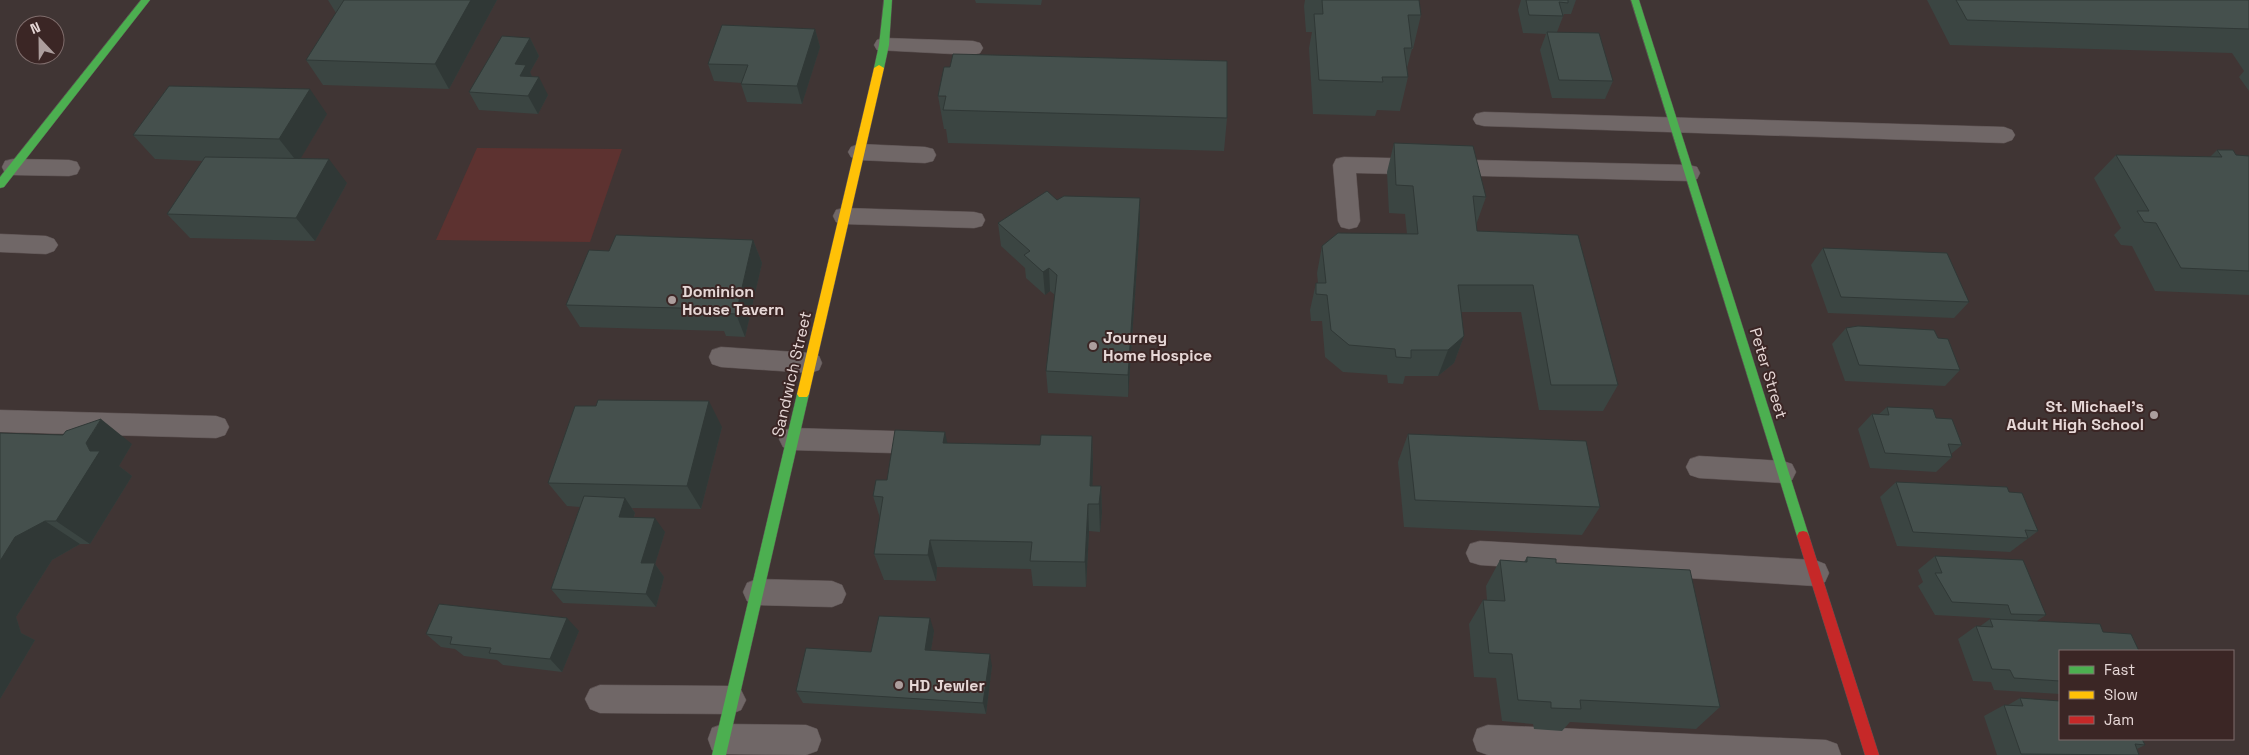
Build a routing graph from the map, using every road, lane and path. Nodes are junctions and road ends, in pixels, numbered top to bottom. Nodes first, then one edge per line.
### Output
1 (146, 0) edge
2 (888, 0) edge
3 (1635, 0) edge
4 (884, 45) junction
5 (973, 48) dead end
6 (1484, 120) dead end
7 (1674, 125) junction
8 (2004, 135) dead end
9 (859, 152) junction
10 (924, 155) dead end
11 (13, 167) junction
12 (69, 168) dead end
13 (1689, 173) junction
14 (0, 184) edge
15 (844, 216) junction
16 (974, 220) dead end
17 (1349, 221) dead end
18 (0, 243) edge
19 (46, 244) dead end
20 (721, 357) dead end
21 (810, 363) junction
22 (0, 421) edge
23 (216, 427) dead end
24 (792, 440) junction
25 (941, 444) edge
26 (1699, 467) dead end
27 (1783, 472) junction
28 (1480, 553) dead end
29 (1814, 573) junction
30 (757, 592) junction
31 (832, 594) dead end
32 (600, 699) dead end
33 (731, 700) junction
34 (806, 740) dead end
35 (1488, 740) dead end
36 (721, 747) edge
37 (1826, 755) edge
38 (1872, 755) edge

1 - 11 street
2 - 4 street, Sandwich Street
3 - 7 street, Peter Street
4 - 5 lane
4 - 9 street, Sandwich Street
6 - 7 lane
7 - 8 lane
7 - 13 street, Peter Street
9 - 10 lane
9 - 15 street, Sandwich Street
11 - 12 lane
11 - 14 street
13 - 17 lane
13 - 27 street, Peter Street
15 - 16 lane
15 - 21 street, Sandwich Street
18 - 19 lane
20 - 21 lane
21 - 24 street, Sandwich Street
22 - 23 lane
24 - 25 lane
24 - 30 street, Sandwich Street
26 - 27 lane
27 - 29 street, Peter Street
28 - 29 lane
29 - 38 street, Peter Street
30 - 31 lane
30 - 33 street, Sandwich Street
32 - 33 lane
33 - 36 street, Sandwich Street
34 - 36 lane
35 - 37 lane

